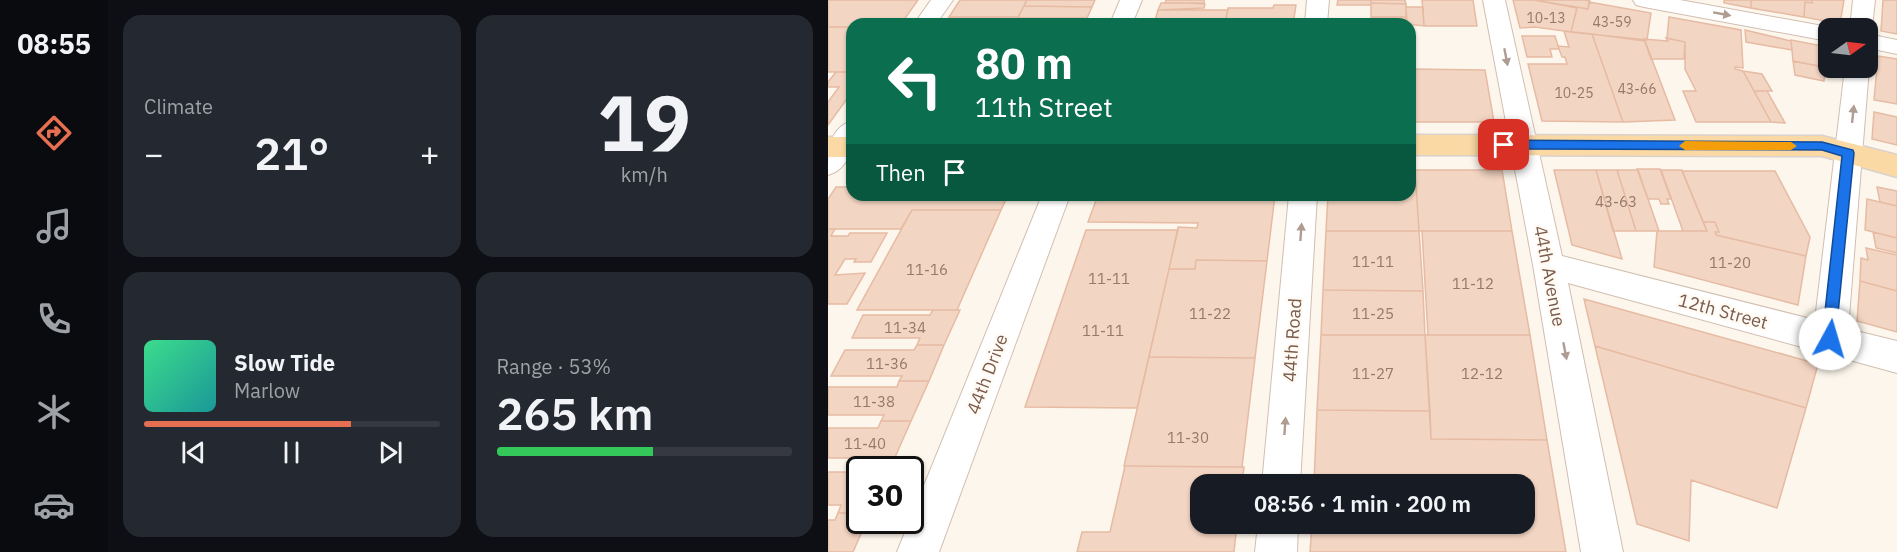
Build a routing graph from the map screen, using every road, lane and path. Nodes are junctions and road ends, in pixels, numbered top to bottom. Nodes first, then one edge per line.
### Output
1 (942, 0) edge
2 (1131, 0) edge
3 (1318, 0) edge
4 (1494, 0) edge
5 (1644, 0) edge
6 (1864, 0) edge
7 (929, 18) edge
8 (1124, 18) edge
9 (1316, 18) edge
10 (1862, 18) edge
11 (1818, 32) edge
12 (1878, 43) edge
13 (1897, 47) edge
14 (1856, 78) edge
15 (1416, 144) edge
16 (1523, 145) junction
17 (1849, 153) junction
18 (1897, 166) edge
19 (1054, 201) edge
20 (1304, 201) edge
21 (1549, 265) junction
22 (1830, 339) junction
23 (1897, 357) edge
24 (1282, 474) edge
25 (1277, 534) edge
26 (918, 552) edge
27 (1276, 552) edge
28 (1602, 552) edge

1 - 7 street
2 - 8 street
3 - 9 street
4 -> 16 street, 44th Avenue
5 -> 11 street
6 - 10 street
12 - 13 street
17 -> 14 street
15 - 16 main road
16 - 17 main road
16 - 21 street, 44th Avenue
17 - 18 main road
17 - 22 street
19 - 26 street, 44th Drive
24 -> 20 street, 44th Road
21 - 22 street, 12th Street
21 -> 28 street, 44th Avenue
22 - 23 street, 12th Street
25 - 27 street

